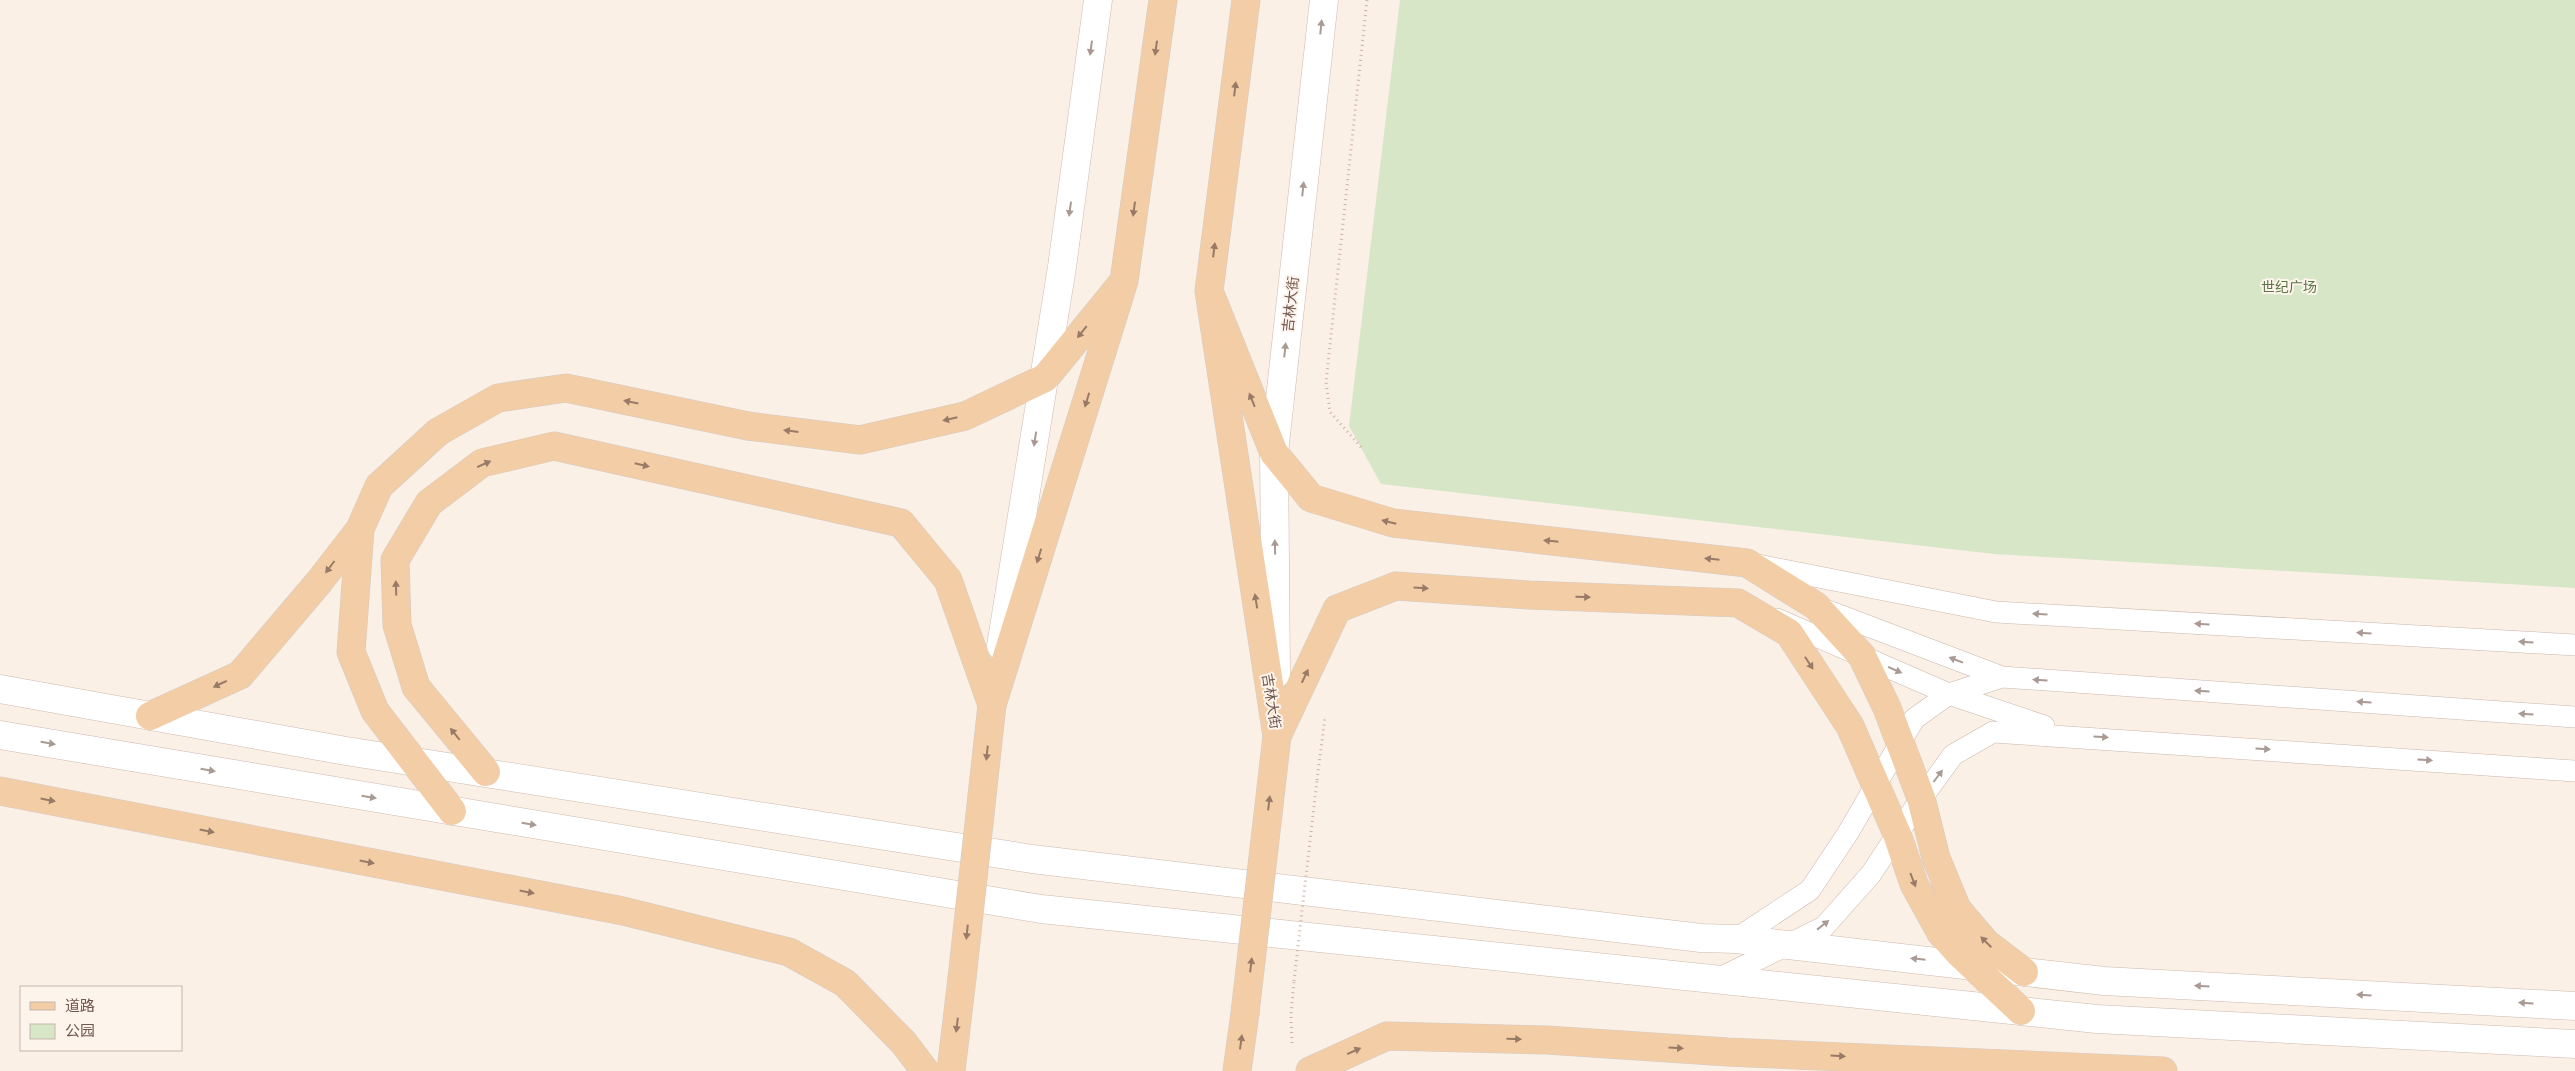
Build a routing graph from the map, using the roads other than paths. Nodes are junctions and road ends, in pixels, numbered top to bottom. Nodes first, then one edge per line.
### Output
1 (1098, 0) edge
2 (1163, 0) edge
3 (1246, 0) edge
4 (1324, 0) edge
5 (1124, 281) junction
6 (1209, 291) junction
7 (1045, 378) junction
8 (1274, 453) junction
9 (360, 528) junction
10 (1747, 563) junction
11 (1738, 602) junction
12 (1816, 606) junction
13 (2575, 645) edge
14 (1862, 656) junction
15 (2002, 677) junction
16 (0, 689) edge
17 (1949, 694) junction
18 (992, 705) junction
19 (150, 716) junction
20 (2575, 717) edge
21 (0, 735) edge
22 (2071, 735) junction
23 (1277, 736) junction
24 (1900, 742) junction
25 (413, 761) junction
26 (2575, 771) edge
27 (486, 772) junction
28 (1876, 785) junction
29 (0, 791) edge
30 (1921, 798) junction
31 (452, 811) junction
32 (1897, 834) junction
33 (1736, 939) junction
34 (1788, 945) junction
35 (1972, 966) junction
36 (2024, 972) junction
37 (1718, 979) junction
38 (2575, 1006) edge
39 (2021, 1011) junction
40 (2575, 1044) edge
41 (1301, 1062) edge
42 (925, 1071) edge
43 (951, 1071) edge
44 (1237, 1071) edge
45 (2163, 1071) edge

1 -> 7 main road
2 -> 5 main road
6 -> 3 main road, 吉林大街
8 -> 4 main road, 吉林大街
5 -> 7 main road
5 -> 18 main road
8 -> 6 main road
23 -> 6 main road, 吉林大街
7 -> 9 main road
7 -> 18 main road
10 -> 8 main road
23 -> 8 main road, 吉林大街
9 -> 19 main road
9 - 25 main road
10 - 12 main road
13 -> 10 lane
11 - 14 lane
23 -> 11 main road
11 -> 28 main road
12 - 14 main road
15 -> 12 lane
14 -> 17 lane
14 - 24 main road
15 - 17 lane
20 -> 15 lane
16 - 19 main road
17 - 22 lane
17 - 24 lane
27 -> 18 main road
18 -> 43 main road, bridge
19 - 25 main road
21 -> 31 main road
22 -> 26 lane
30 -> 22 lane
44 -> 23 main road, bridge
24 - 28 lane
24 - 30 main road
25 - 27 main road
25 - 31 main road
27 - 33 main road
28 - 32 main road
28 - 33 lane
29 -> 42 main road
30 - 32 lane
36 -> 30 main road
31 -> 37 main road
34 -> 32 lane
32 -> 35 main road
33 - 34 main road
35 -> 34 main road
34 - 37 lane
35 - 36 main road
35 - 39 main road
38 -> 36 main road
37 - 39 main road
39 - 40 main road
41 -> 45 main road

